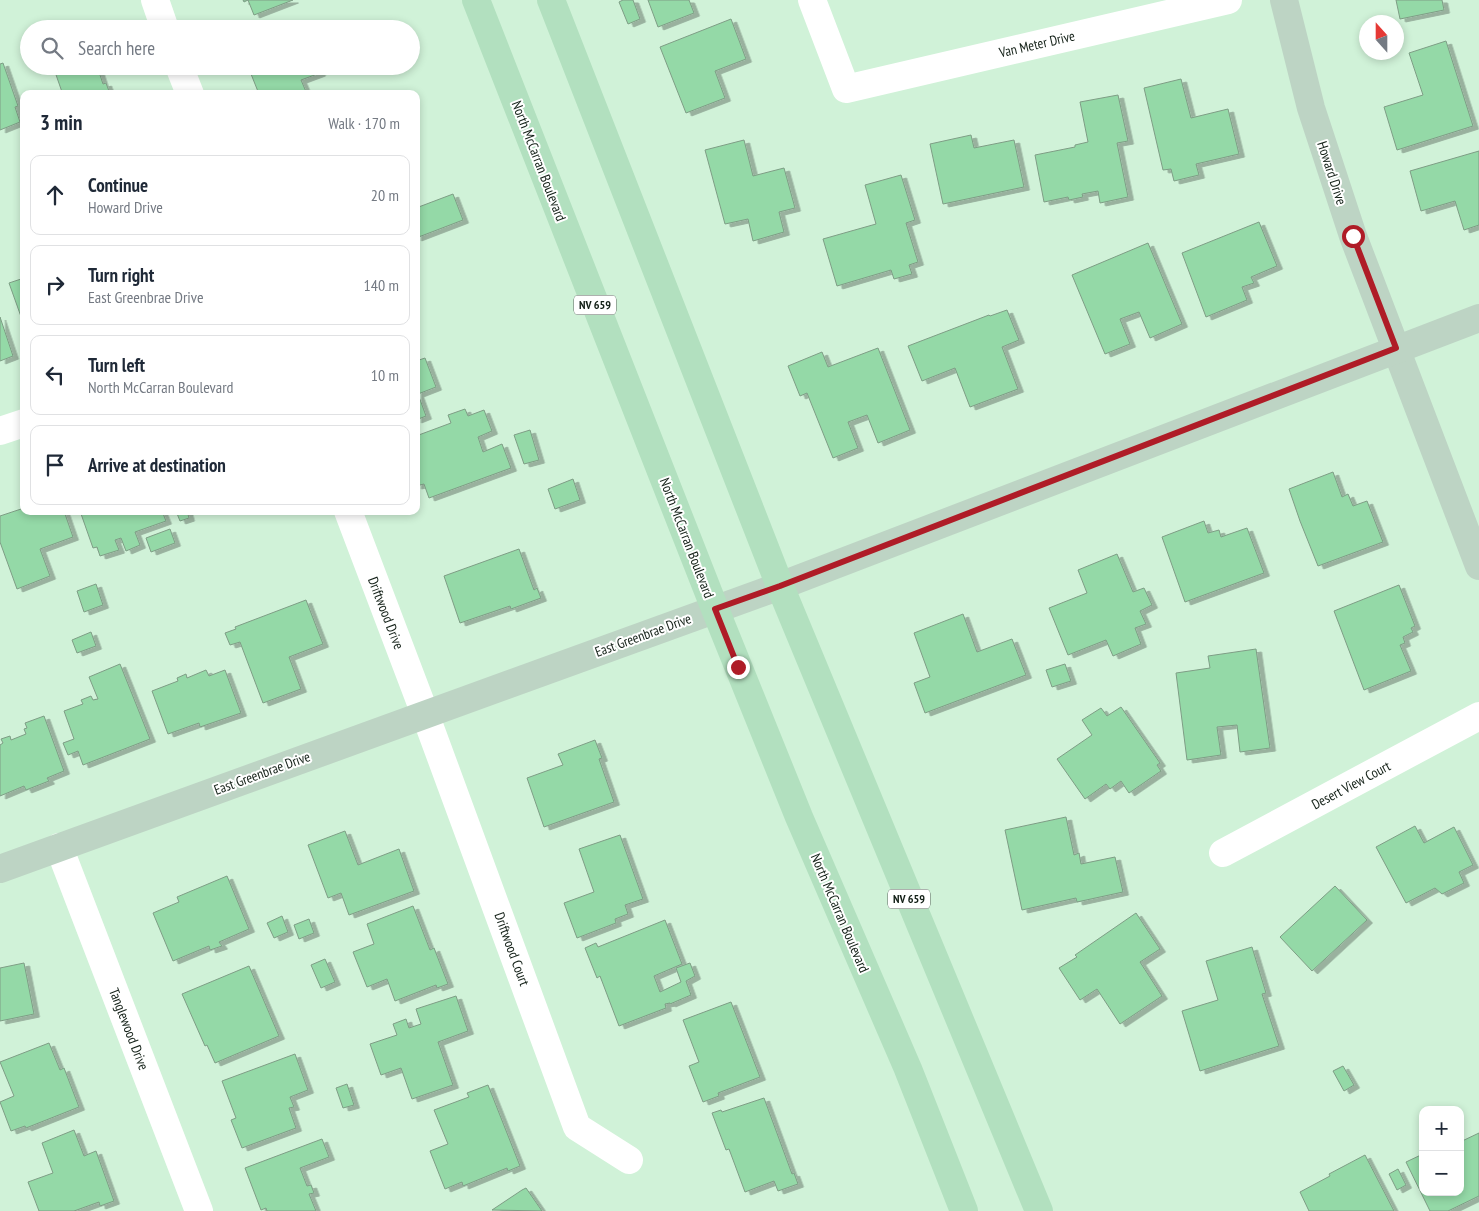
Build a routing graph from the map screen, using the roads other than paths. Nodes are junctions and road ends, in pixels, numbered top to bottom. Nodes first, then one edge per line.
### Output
1 (154, 0) edge
2 (476, 0) edge
3 (551, 0) edge
4 (812, 0) edge
5 (1228, 0) edge
6 (1284, 0) edge
7 (162, 20) edge
8 (183, 75) edge
9 (189, 90) edge
10 (1479, 318) edge
11 (1396, 348) junction
12 (20, 424) edge
13 (0, 431) edge
14 (350, 515) edge
15 (1479, 566) edge
16 (780, 586) junction
17 (715, 609) junction
18 (425, 714) junction
19 (1479, 716) edge
20 (60, 848) junction
21 (1222, 853) dead end
22 (0, 869) edge
23 (629, 1160) dead end
24 (199, 1211) edge
25 (964, 1211) edge
26 (1039, 1211) edge

1 - 7 street
2 - 17 main road, North McCarran Boulevard / NV 659
3 - 16 main road, NV 659
4 - 5 street, Van Meter Drive
6 - 11 street, Howard Drive
8 - 9 street
10 - 11 street, East Greenbrae Drive
11 - 15 street, Howard Drive
11 - 16 street, East Greenbrae Drive
12 - 13 street
14 - 18 street, Driftwood Drive
16 - 17 street, East Greenbrae Drive
16 - 26 main road, NV 659
17 - 18 street, East Greenbrae Drive
17 - 25 main road, North McCarran Boulevard / NV 659
18 - 20 street, East Greenbrae Drive
18 - 23 street, Driftwood Court
19 - 21 street, Desert View Court
20 - 22 street, East Greenbrae Drive
20 - 24 street, Tanglewood Drive

